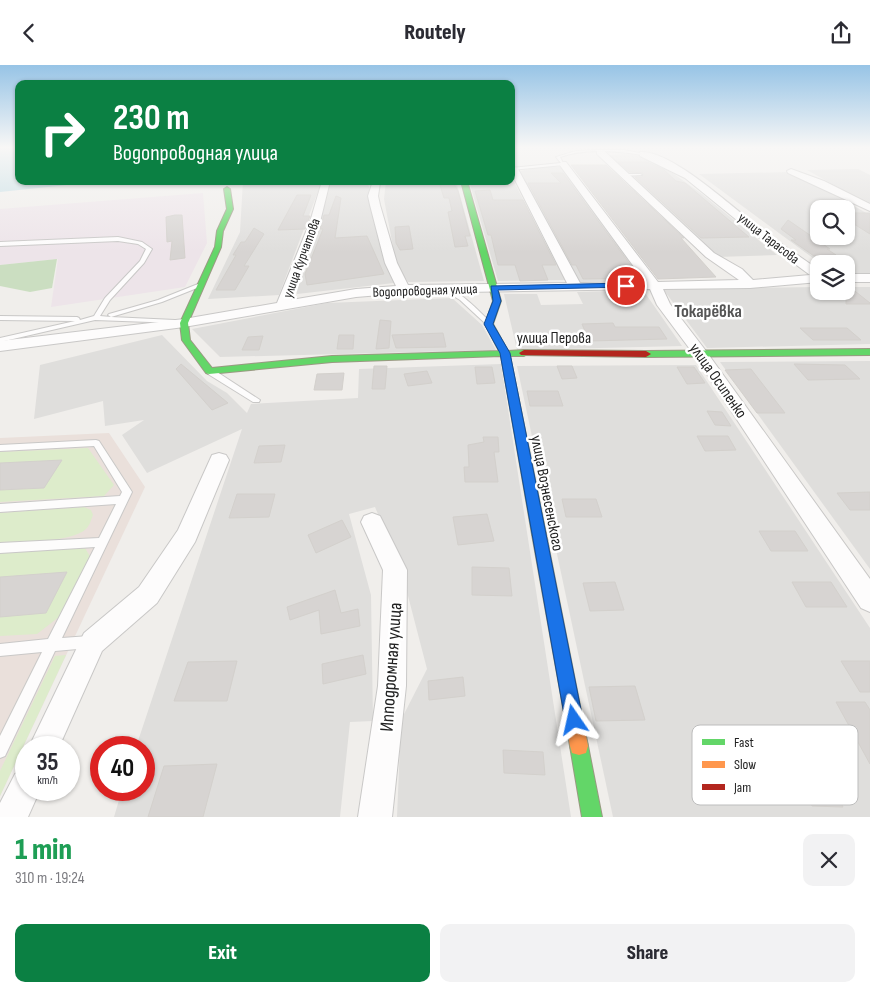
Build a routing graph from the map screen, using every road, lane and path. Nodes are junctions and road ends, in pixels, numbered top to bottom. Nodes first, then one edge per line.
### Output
1 (520, 182) edge
2 (577, 182) edge
3 (631, 182) edge
4 (699, 182) edge
5 (820, 182) edge
6 (325, 185) edge
7 (375, 185) edge
8 (465, 185) edge
9 (226, 189) dead end
10 (870, 208) edge
11 (0, 244) edge
12 (810, 270) edge
13 (855, 277) edge
14 (870, 277) edge
15 (810, 278) edge
16 (750, 284) junction
17 (200, 285) junction
18 (655, 285) junction
19 (575, 286) junction
20 (494, 287) junction
21 (444, 288) junction
22 (404, 289) junction
23 (283, 305) junction
24 (0, 318) edge
25 (96, 318) junction
26 (184, 323) junction
27 (489, 324) junction
28 (0, 340) edge
29 (0, 346) edge
30 (870, 352) edge
31 (505, 353) junction
32 (702, 354) junction
33 (209, 371) junction
34 (256, 399) dead end
35 (0, 448) edge
36 (219, 460) dead end
37 (123, 500) junction
38 (0, 508) edge
39 (372, 522) dead end
40 (103, 541) junction
41 (0, 548) edge
42 (870, 600) edge
43 (93, 642) junction
44 (52, 647) junction
45 (0, 650) edge
46 (49, 736) edge
47 (0, 751) edge
48 (18, 801) edge
49 (11, 817) edge
50 (375, 817) edge
51 (592, 817) edge

1 - 19 street
2 - 18 street, улица Осипенко
3 - 16 street
4 - 12 street, улица Тарасова
5 - 10 street
6 - 23 street, улица Курчатова
7 - 22 street
8 - 20 street
9 - 17 street
11 - 25 lane
13 - 14 street
15 - 16 street, Водопроводная улица
16 - 18 street, Водопроводная улица
17 - 25 lane
17 - 26 street
18 - 19 street, Водопроводная улица
18 - 32 street, улица Осипенко
19 - 20 street, Водопроводная улица
20 - 21 street, Водопроводная улица
20 - 27 street
21 - 22 street, Водопроводная улица
21 - 27 lane
22 - 23 street, Водопроводная улица
23 - 26 street, Водопроводная улица
24 - 25 lane
25 - 26 lane
25 - 28 lane
26 - 29 street
26 - 33 street
27 - 31 street, улица Вознесенского
30 - 32 street, улица Перова
31 - 32 street, улица Перова
31 - 33 street, улица Перова
31 - 51 street, улица Вознесенского
32 - 42 street, улица Осипенко
33 - 34 lane
35 - 37 lane
36 - 43 street
37 - 38 lane
37 - 40 lane
39 - 50 street, Ипподромная улица
40 - 41 lane
40 - 44 lane
43 - 44 lane
43 - 46 street
44 - 45 lane
44 - 47 lane
48 - 49 street

